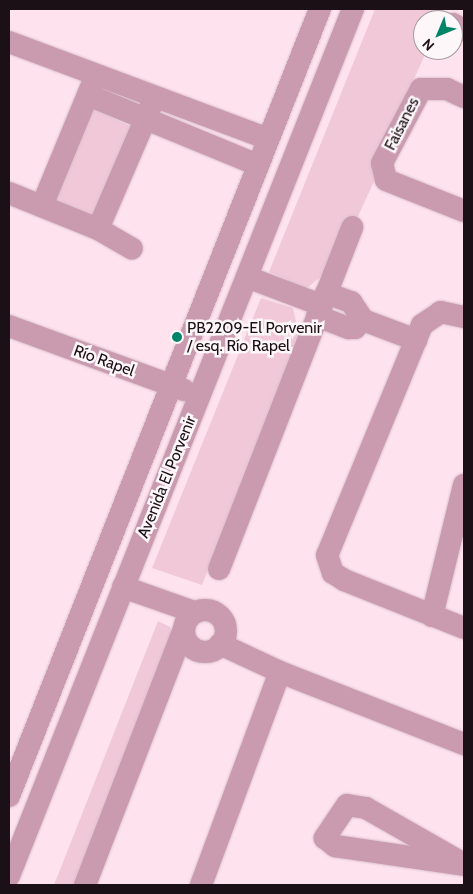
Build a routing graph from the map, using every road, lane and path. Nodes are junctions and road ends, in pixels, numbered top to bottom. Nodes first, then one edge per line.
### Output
1 (320, 9) edge
2 (353, 9) edge
3 (9, 42) edge
4 (298, 66) junction
5 (326, 77) junction
6 (92, 85) junction
7 (155, 97) junction
8 (464, 97) edge
9 (146, 119) junction
10 (268, 139) junction
11 (258, 165) junction
12 (9, 193) edge
13 (42, 206) junction
14 (464, 211) edge
15 (352, 227) dead end
16 (98, 229) junction
17 (132, 249) dead end
18 (247, 277) junction
19 (322, 304) junction
20 (464, 317) edge
21 (9, 326) edge
22 (416, 340) junction
23 (169, 386) junction
24 (199, 396) junction
25 (464, 485) edge
26 (219, 569) dead end
27 (123, 587) junction
28 (432, 616) junction
29 (189, 621) junction
30 (464, 628) edge
31 (220, 644) junction
32 (280, 672) junction
33 (464, 744) edge
34 (9, 796) edge
35 (464, 864) edge
36 (9, 876) edge
37 (85, 885) edge
38 (200, 885) edge

1 - 4 street, Avenida El Porvenir
2 - 5 street, Avenida El Porvenir
3 - 6 street
4 - 5 street
4 - 10 street, Avenida El Porvenir
5 - 18 street, Avenida El Porvenir
6 - 7 street
6 - 9 street
6 - 13 street
7 - 9 street
7 - 10 street
8 - 14 street, Faisanes
9 - 11 street
9 - 16 street
10 - 11 street, Avenida El Porvenir
11 - 23 street, Avenida El Porvenir
12 - 13 street
13 - 16 street
15 - 19 street
16 - 17 street
18 - 19 street
18 - 24 street, Avenida El Porvenir
19 - 22 street
19 - 26 street
20 - 22 street
21 - 23 street, Río Rapel
22 - 28 street
23 - 24 street, Río Rapel
23 - 34 street, Avenida El Porvenir
24 - 27 street, Avenida El Porvenir
25 - 28 street
27 - 29 street
27 - 36 street, Avenida El Porvenir
28 - 30 street
29 - 31 street
29 - 31 street
29 - 37 street
31 - 32 street
32 - 33 street
32 - 38 street
35 - 35 street

